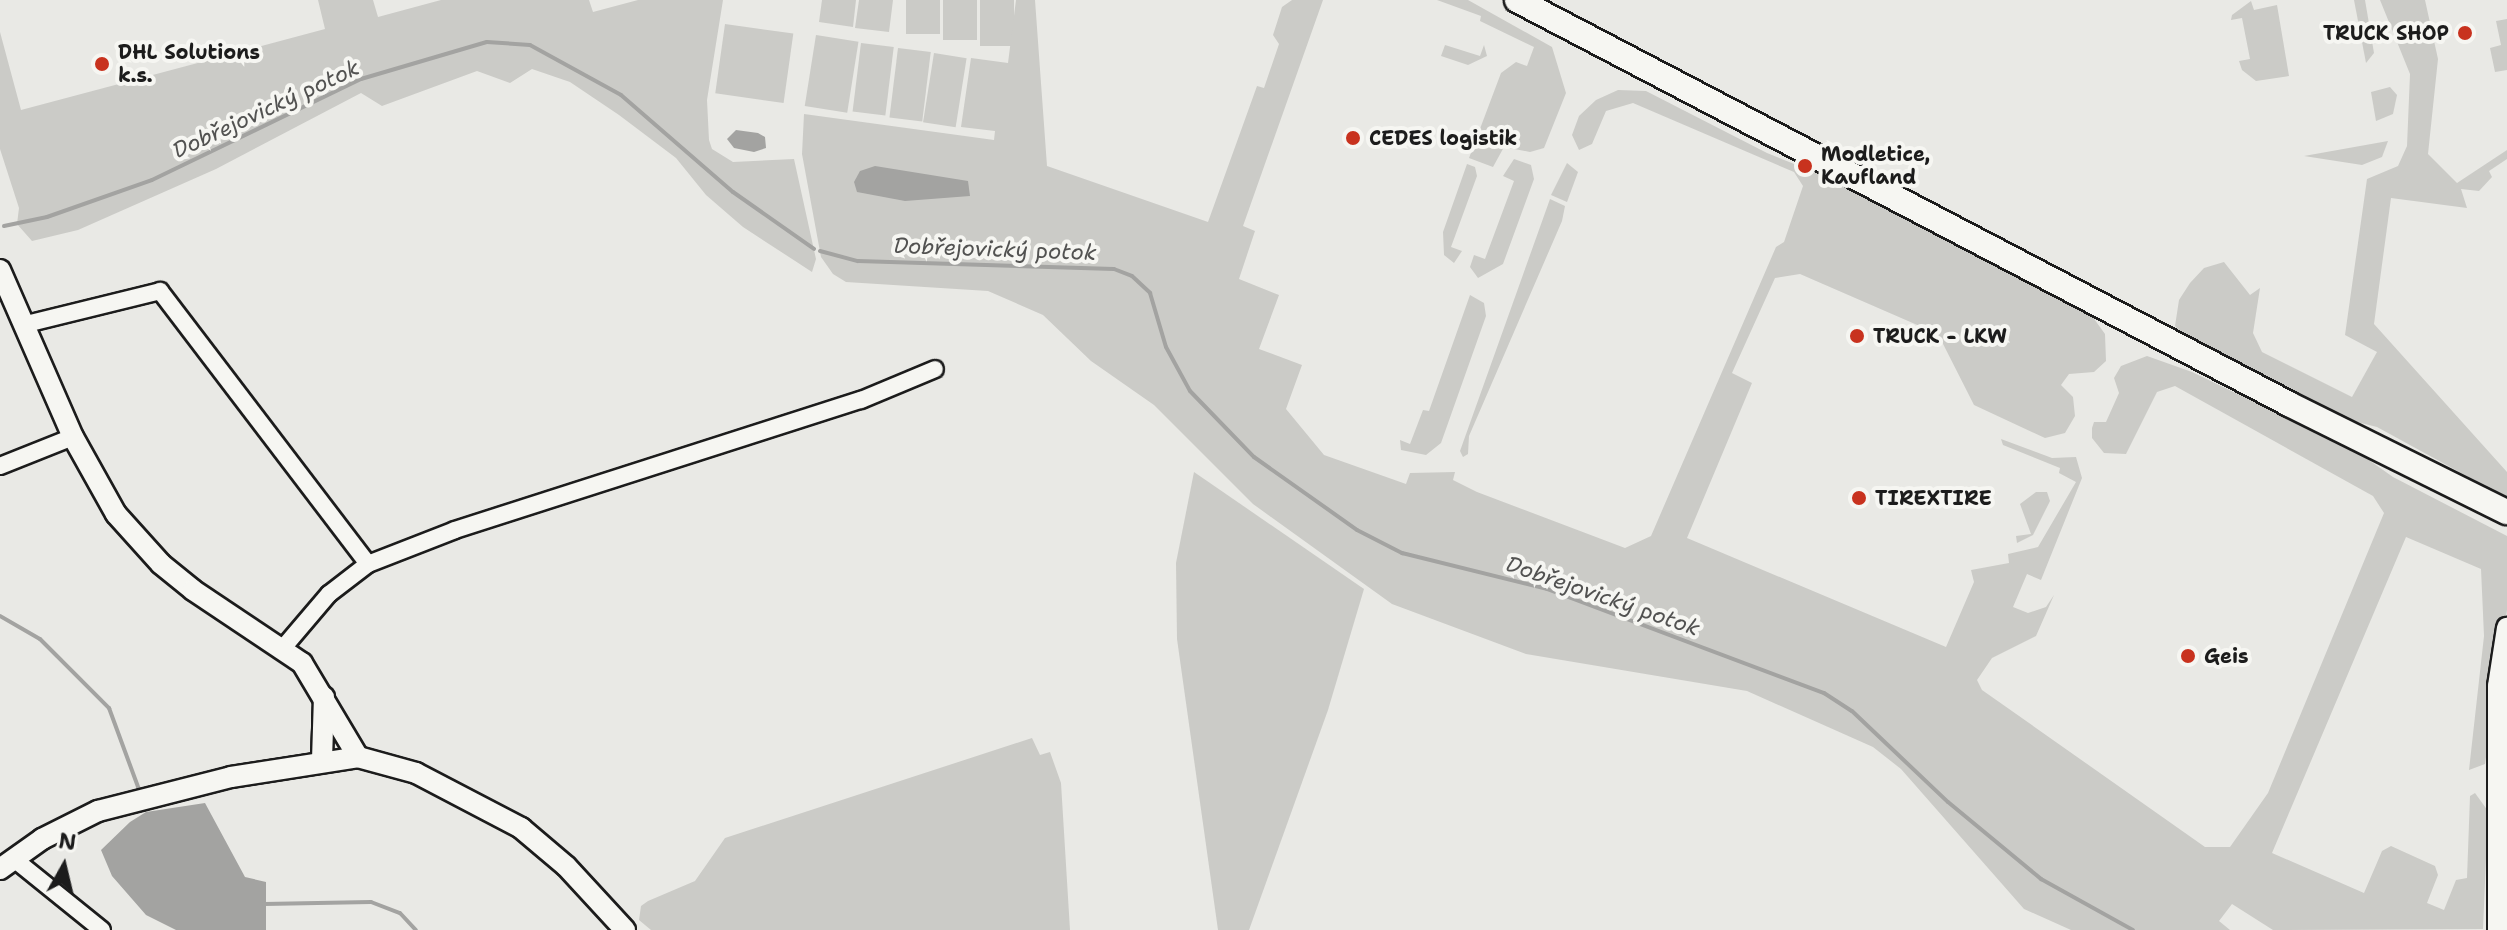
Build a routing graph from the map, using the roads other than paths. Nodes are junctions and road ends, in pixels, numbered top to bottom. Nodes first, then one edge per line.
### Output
1 (1517, 0) edge
2 (0, 270) edge
3 (5, 293) edge
4 (26, 324) junction
5 (935, 369) dead end
6 (73, 437) junction
7 (0, 466) edge
8 (2507, 512) edge
9 (368, 564) junction
10 (2507, 628) edge
11 (283, 648) junction
12 (2507, 683) edge
13 (324, 697) junction
14 (2497, 727) junction
15 (358, 757) junction
16 (322, 760) junction
17 (7, 864) edge
18 (102, 930) edge
19 (625, 930) edge
20 (2498, 930) edge

1 - 8 main road
2 - 3 street
3 - 4 street
4 - 6 street
4 - 9 street
5 - 9 street
6 - 7 street
6 - 11 street
9 - 11 street
10 - 14 street
11 - 13 street
12 - 14 street
13 - 15 street
13 - 16 street
14 - 20 street
15 - 16 street
15 - 19 street
16 - 17 street
17 - 18 street

